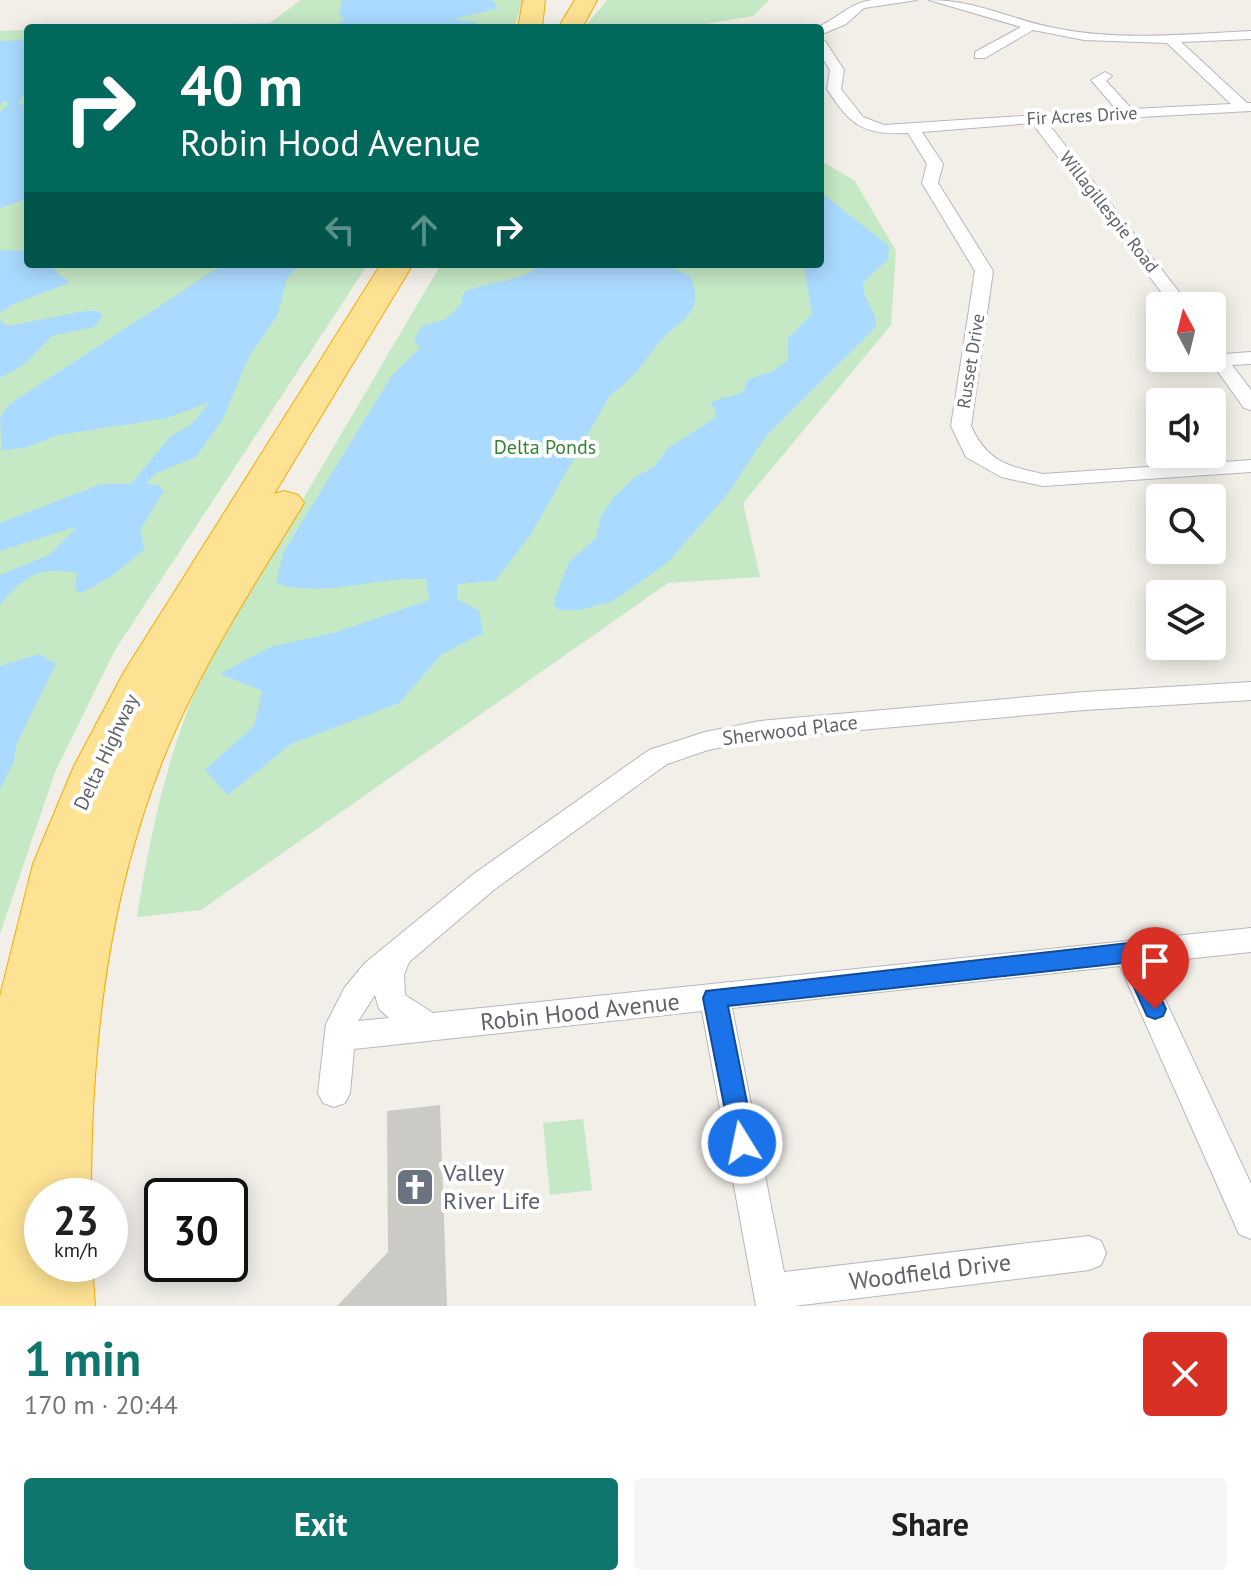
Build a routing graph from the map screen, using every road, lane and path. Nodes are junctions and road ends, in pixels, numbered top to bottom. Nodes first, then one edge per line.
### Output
1 (534, 0) edge
2 (911, 0) edge
3 (935, 0) edge
4 (578, 8) edge
5 (531, 24) edge
6 (550, 24) edge
7 (1031, 26) junction
8 (824, 29) edge
9 (1251, 35) edge
10 (1170, 39) junction
11 (980, 55) dead end
12 (827, 65) edge
13 (1105, 76) dead end
14 (1248, 108) edge
15 (1129, 114) junction
16 (1036, 118) junction
17 (912, 129) junction
18 (395, 268) edge
19 (426, 268) edge
20 (1170, 292) edge
21 (1226, 356) edge
22 (1251, 358) edge
23 (1226, 369) edge
24 (1251, 404) edge
25 (1251, 466) edge
26 (1251, 691) edge
27 (1251, 940) edge
28 (1129, 953) junction
29 (397, 955) junction
30 (715, 998) junction
31 (432, 1027) junction
32 (338, 1037) junction
33 (334, 1093) dead end
34 (61, 1178) edge
35 (1251, 1222) edge
36 (1089, 1253) dead end
37 (61, 1282) edge
38 (772, 1298) edge
39 (12, 1306) edge
40 (62, 1306) edge

1 - 5 highway
2 - 8 street
3 - 7 street
4 - 6 highway
7 - 10 street
7 - 11 street
9 - 10 street
10 - 14 street
12 - 17 street
13 - 15 street
14 - 15 street, Fir Acres Drive
15 - 16 street, Fir Acres Drive
16 - 17 street, Fir Acres Drive
16 - 20 street, Willagillespie Road
17 - 25 street, Russet Drive
18 - 39 highway, Delta Highway
19 - 34 highway, Delta Highway
21 - 22 street
23 - 24 street
26 - 29 street, Sherwood Place
27 - 28 street, Robin Hood Avenue
28 - 30 street, Robin Hood Avenue
28 - 35 street
29 - 31 street
29 - 32 street, Sherwood Place
30 - 31 street, Robin Hood Avenue
30 - 38 street, Woodfield Drive
31 - 32 street, Robin Hood Avenue
32 - 33 street, Sherwood Place
36 - 38 street, Woodfield Drive
37 - 40 highway

